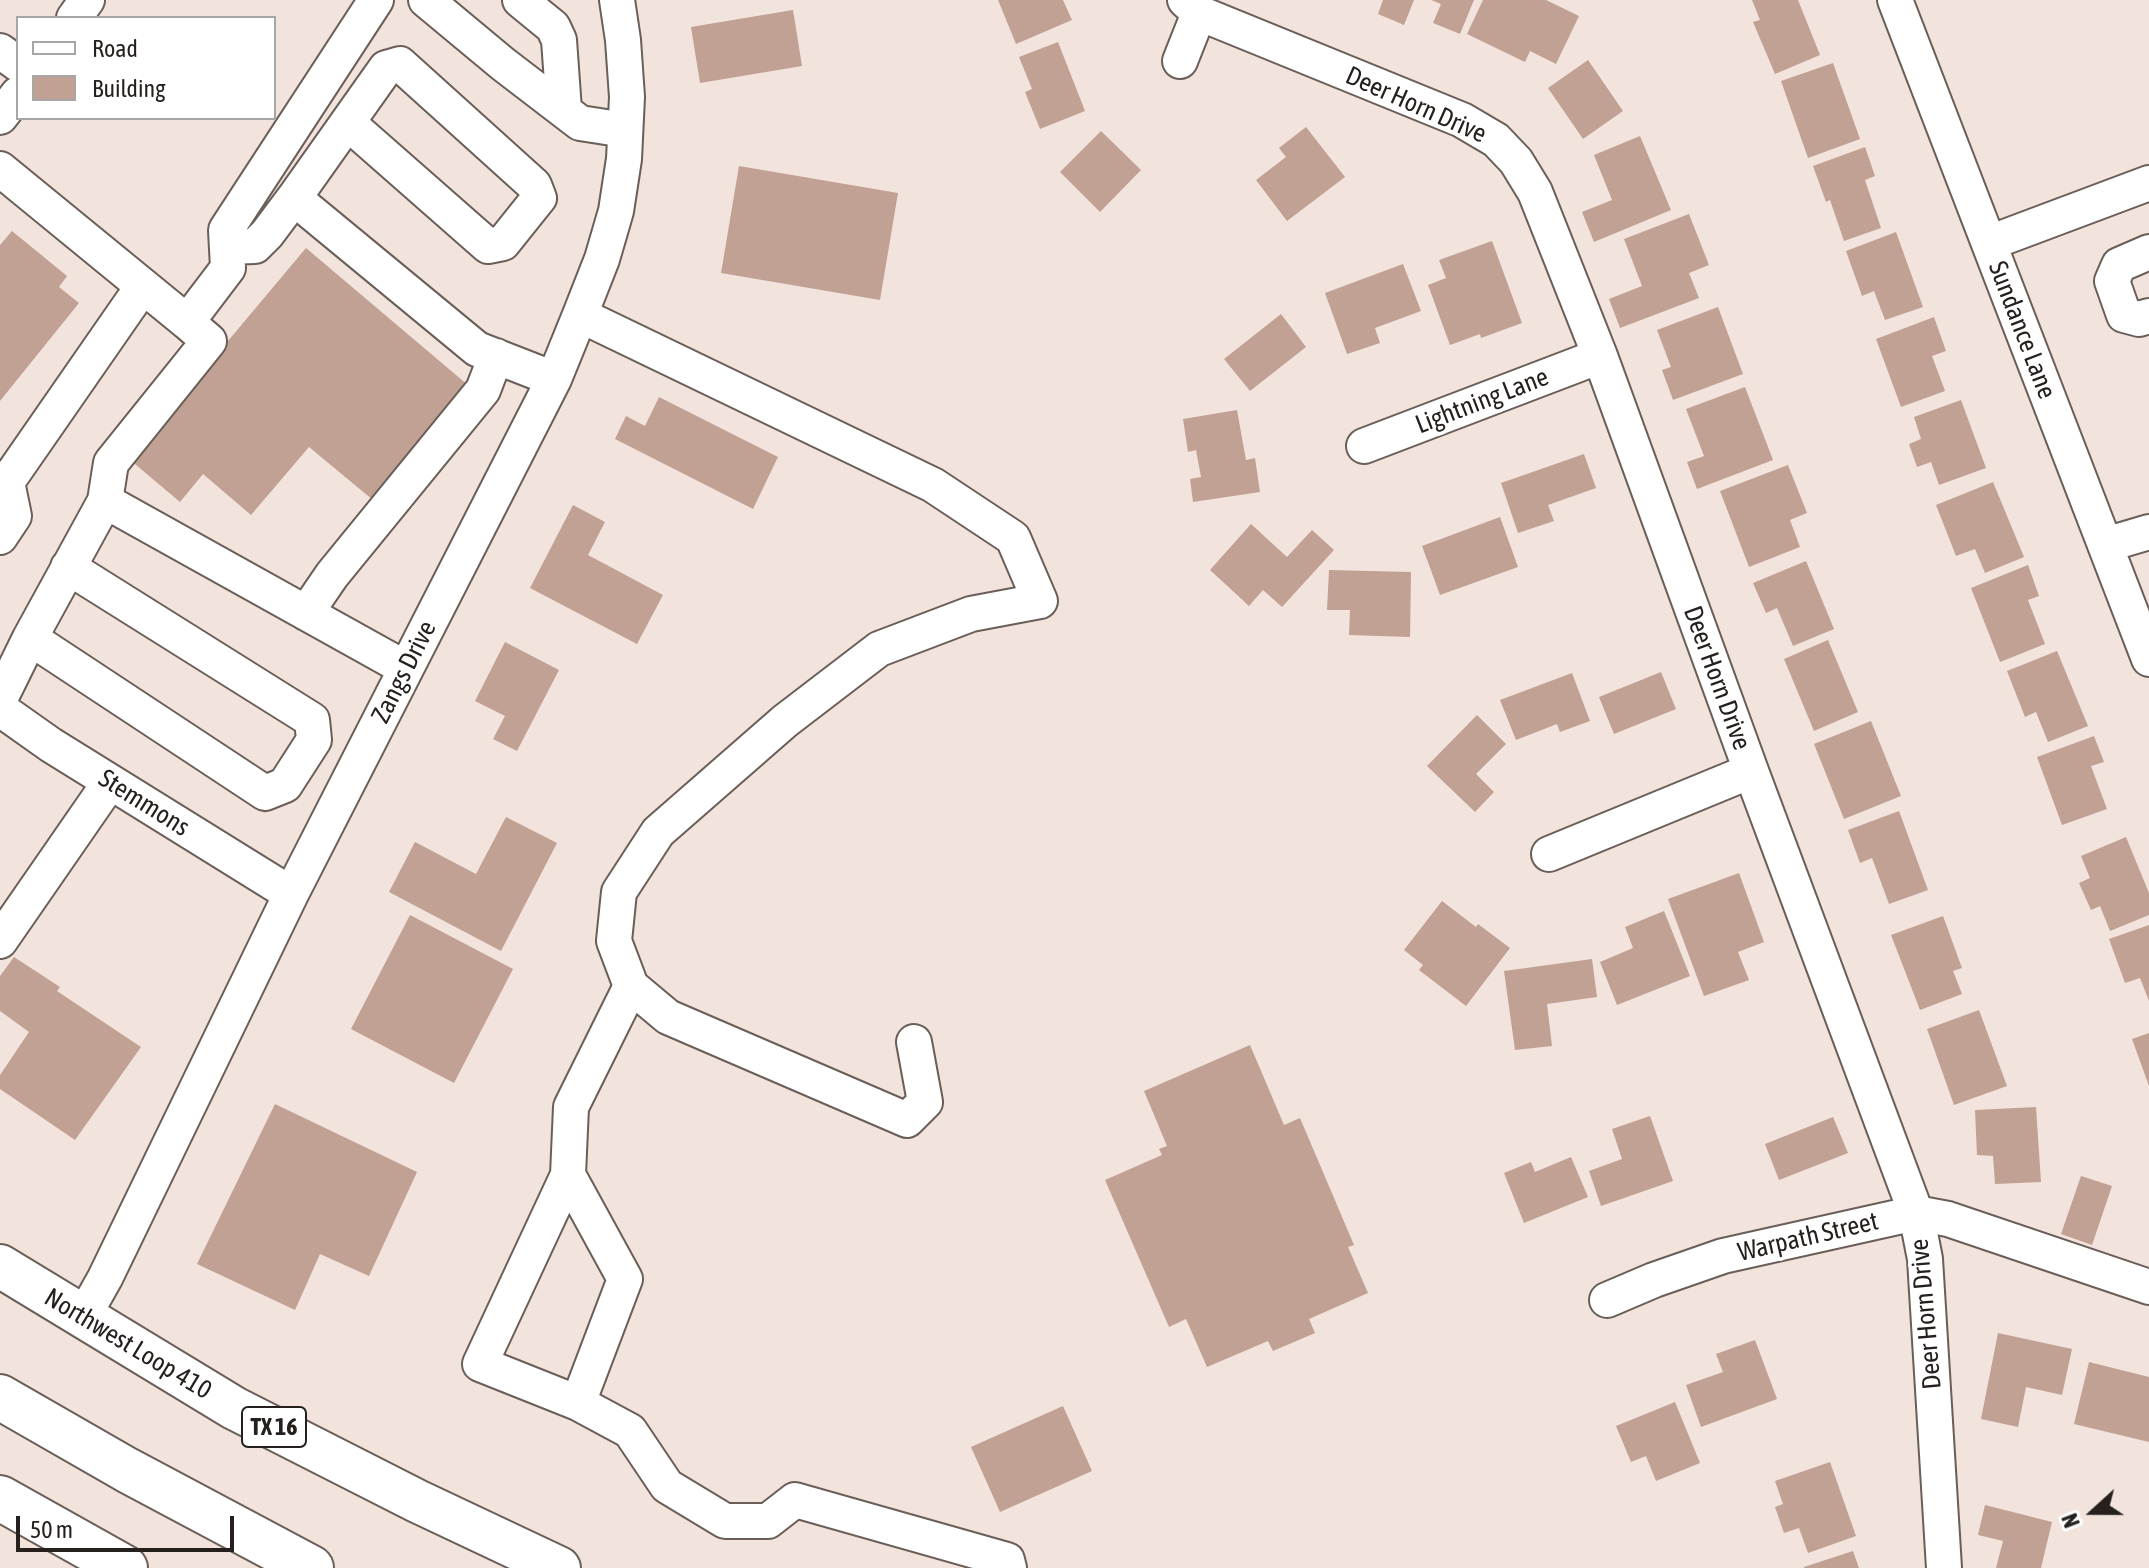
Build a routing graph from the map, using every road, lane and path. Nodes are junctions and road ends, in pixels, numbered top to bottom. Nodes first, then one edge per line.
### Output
1 (376, 0) edge
2 (426, 0) edge
3 (520, 0) edge
4 (617, 0) edge
5 (1895, 0) edge
6 (1192, 6) edge
7 (1180, 61) dead end
8 (16, 97) edge
9 (564, 110) junction
10 (0, 117) edge
11 (348, 123) junction
12 (625, 130) junction
13 (0, 169) edge
14 (2149, 183) edge
15 (294, 198) junction
16 (1989, 243) junction
17 (227, 247) junction
18 (2149, 252) edge
19 (143, 286) junction
20 (580, 315) junction
21 (2149, 316) edge
22 (187, 322) junction
23 (496, 356) junction
24 (1600, 356) junction
25 (554, 379) junction
26 (1364, 446) dead end
27 (105, 501) junction
28 (2149, 532) edge
29 (0, 537) edge
30 (2105, 545) junction
31 (68, 567) junction
32 (306, 613) junction
33 (30, 638) junction
34 (2149, 659) edge
35 (405, 668) junction
36 (0, 699) edge
37 (0, 709) edge
38 (1751, 771) junction
39 (110, 782) junction
40 (1549, 854) dead end
41 (291, 894) junction
42 (0, 941) edge
43 (631, 986) junction
44 (914, 1042) dead end
45 (568, 1175) junction
46 (1916, 1213) junction
47 (0, 1266) edge
48 (2149, 1287) edge
49 (1607, 1300) dead end
50 (83, 1317) junction
51 (0, 1397) edge
52 (578, 1403) junction
53 (0, 1498) edge
54 (125, 1568) edge
55 (311, 1568) edge
56 (559, 1568) edge
57 (1009, 1568) edge
58 (1944, 1568) edge

1 - 17 street
2 - 9 street
3 - 9 street
4 - 12 street, Zangs Drive
5 - 16 street, Sundance Lane
6 - 7 street
6 - 24 street, Deer Horn Drive
8 - 10 street
9 - 12 street
11 - 11 street
11 - 15 street
12 - 20 street, Zangs Drive
13 - 19 street
14 - 16 street
15 - 17 street
15 - 23 street
16 - 30 street, Sundance Lane
17 - 22 street
18 - 21 street
19 - 22 street
19 - 29 street
20 - 25 street, Zangs Drive
20 - 43 street
22 - 27 street
23 - 25 street
23 - 32 street
24 - 26 street, Lightning Lane
24 - 38 street, Deer Horn Drive
25 - 35 street, Zangs Drive
27 - 31 street
27 - 32 street
28 - 30 street
30 - 34 street, Sundance Lane
31 - 33 street
31 - 33 street
32 - 35 street
33 - 36 street
35 - 41 street, Zangs Drive
37 - 39 street, Stemmons
38 - 40 street
38 - 46 street, Deer Horn Drive
39 - 41 street, Stemmons
39 - 42 street
41 - 50 street, Zangs Drive
43 - 44 street
43 - 45 street
45 - 52 street
45 - 52 street
46 - 48 street, Warpath Street
46 - 49 street, Warpath Street
46 - 58 street, Deer Horn Drive
47 - 50 main road, Northwest Loop 410 / TX 16
50 - 56 main road, Northwest Loop 410 / TX 16
51 - 55 highway
52 - 57 street
53 - 54 highway

